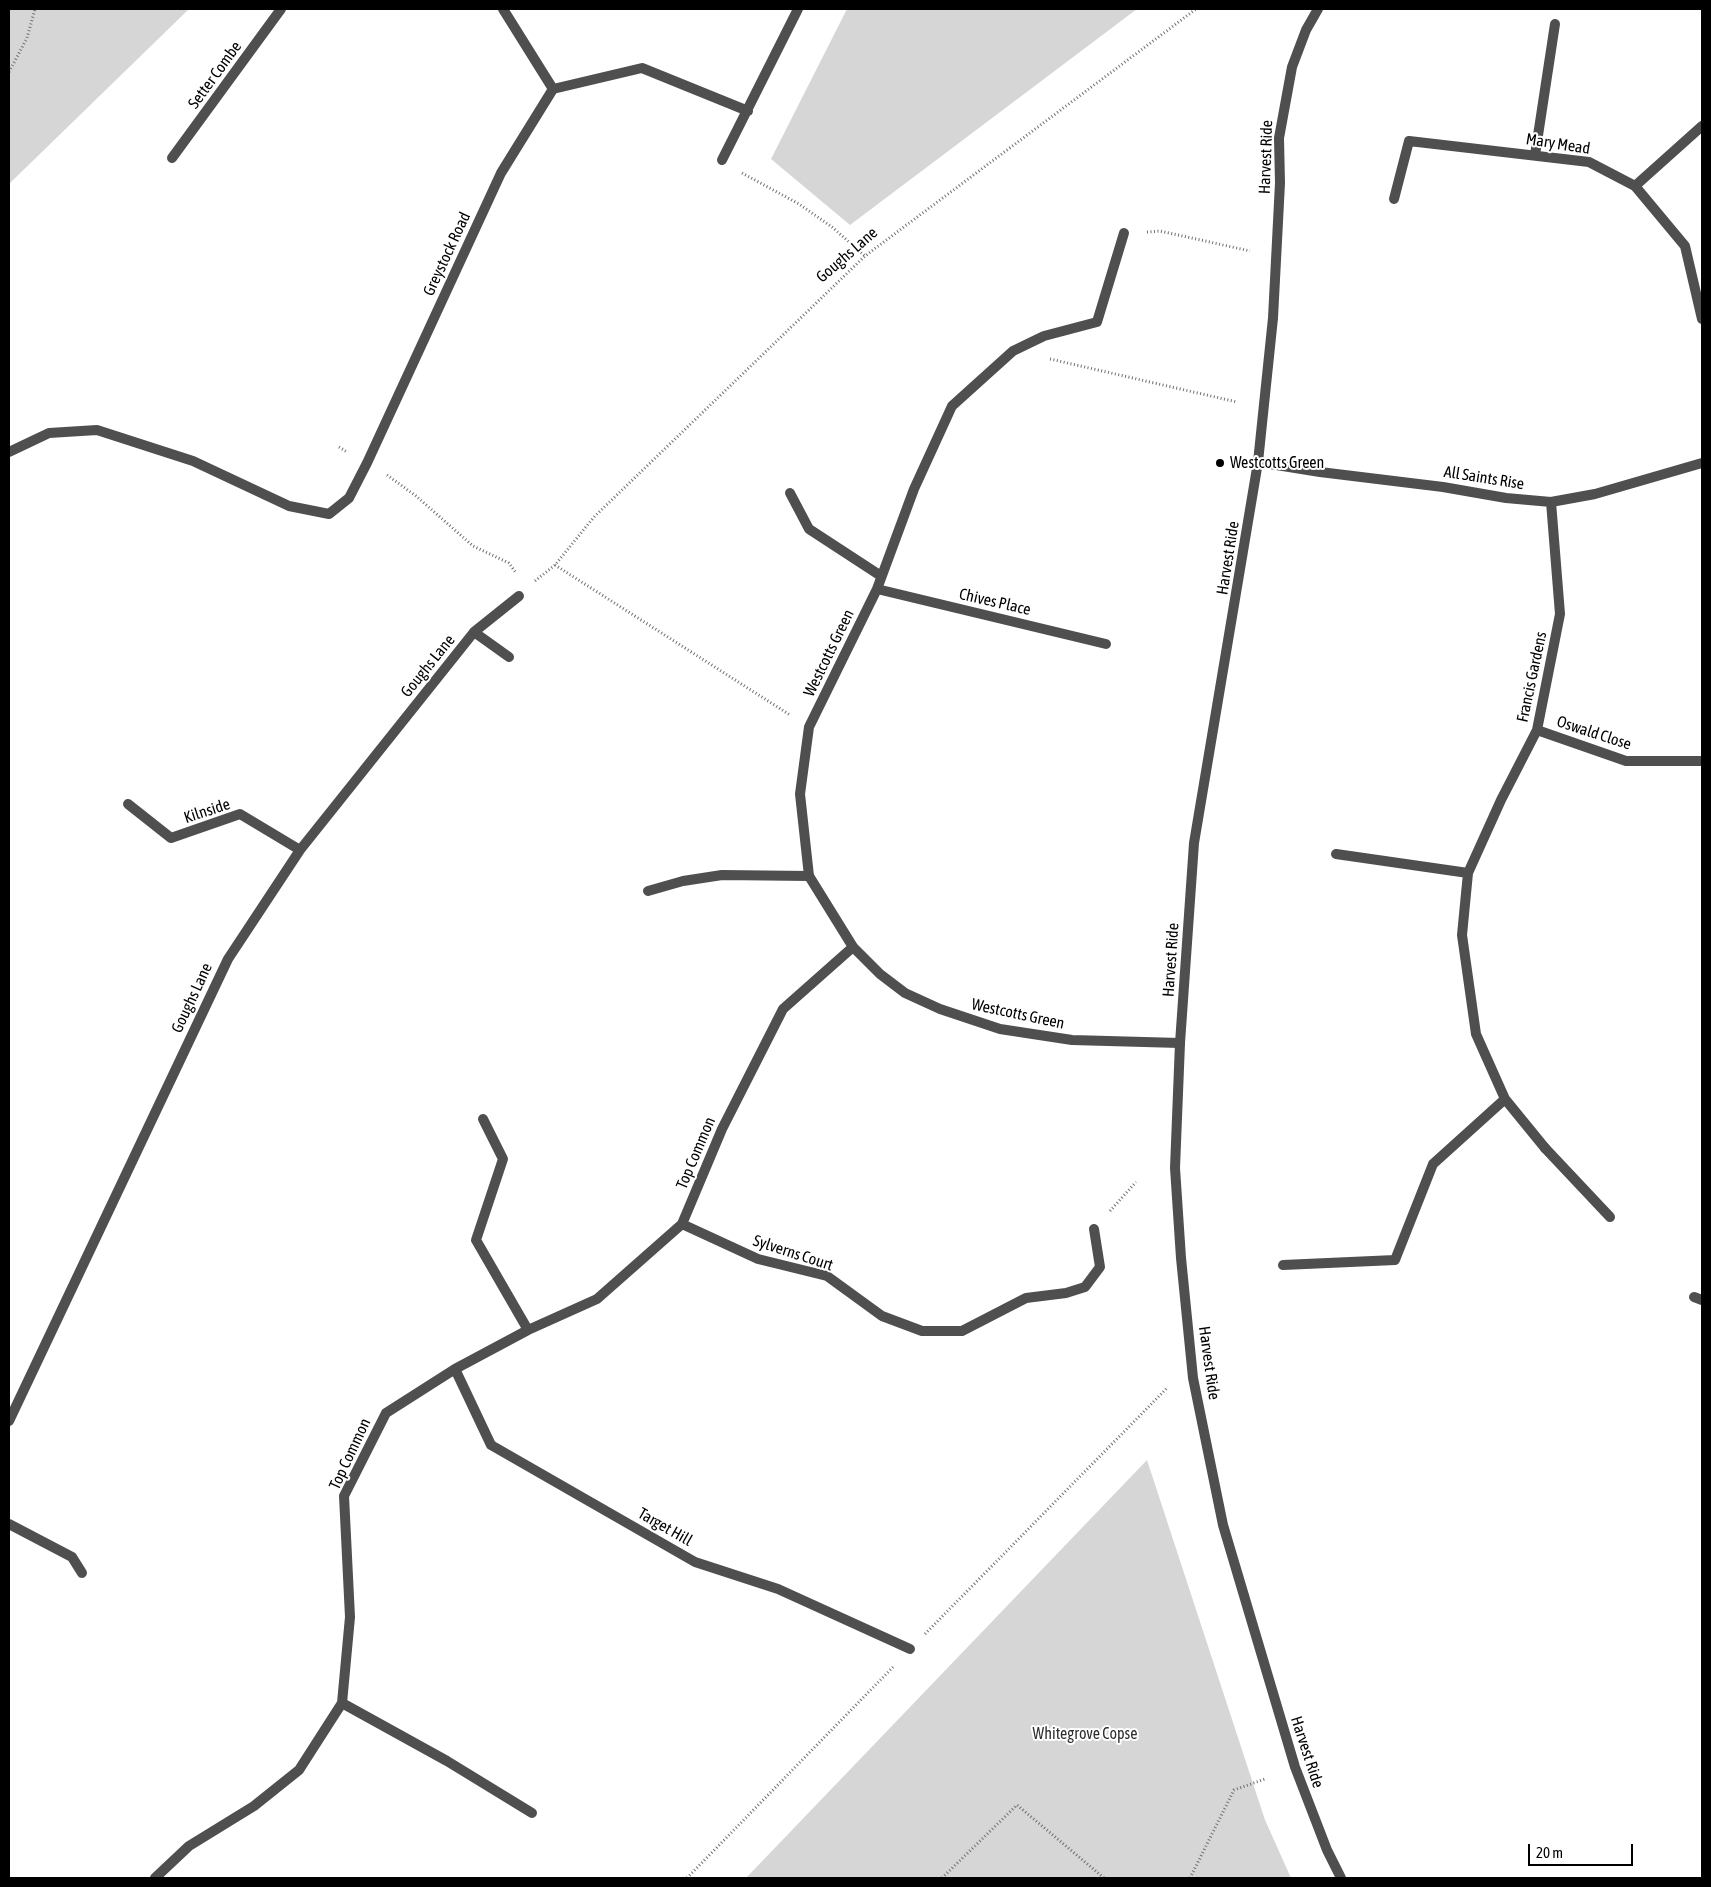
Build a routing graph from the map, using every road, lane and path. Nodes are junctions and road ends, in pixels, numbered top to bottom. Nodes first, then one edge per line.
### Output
1 (35, 9) edge
2 (281, 9) edge
3 (504, 9) edge
4 (798, 9) edge
5 (1196, 9) edge
6 (1310, 9) edge
7 (1318, 9) edge
8 (1555, 24) dead end
9 (1306, 30) junction
10 (9, 72) edge
11 (553, 89) junction
12 (748, 111) junction
13 (1702, 126) edge
14 (1535, 155) junction
15 (172, 158) dead end
16 (722, 160) joint
17 (1635, 186) junction
18 (1394, 199) dead end
19 (1124, 233) joint
20 (1250, 251) dead end
21 (865, 256) junction
22 (1702, 319) edge
23 (1013, 351) junction
24 (1237, 402) dead end
25 (9, 452) edge
26 (1258, 462) junction
27 (1702, 463) edge
28 (393, 478) dead end
29 (790, 493) dead end
30 (1551, 502) junction
31 (518, 575) dead end
32 (881, 576) junction
33 (877, 589) junction
34 (519, 596) dead end
35 (474, 632) junction
36 (1106, 644) dead end
37 (509, 657) dead end
38 (810, 727) junction
39 (1537, 730) junction
40 (1702, 761) edge
41 (128, 804) dead end
42 (300, 850) junction
43 (1336, 854) dead end
44 (1468, 873) junction
45 (809, 876) junction
46 (648, 891) dead end
47 (853, 947) junction
48 (1180, 1043) junction
49 (1505, 1099) junction
50 (483, 1119) dead end
51 (1136, 1182) dead end
52 (1610, 1217) dead end
53 (682, 1224) junction
54 (1094, 1229) joint
55 (1283, 1265) dead end
56 (528, 1330) junction
57 (455, 1369) junction
58 (9, 1421) edge
59 (9, 1524) edge
60 (82, 1573) dead end
61 (910, 1649) dead end
62 (342, 1703) junction
63 (1265, 1779) dead end
64 (532, 1813) dead end
65 (156, 1878) edge
66 (942, 1878) edge
67 (1104, 1878) edge
68 (1190, 1878) edge
69 (1341, 1878) edge

1 - 10 path
2 - 15 street, Setter Combe
3 - 11 street
4 - 12 street
5 - 21 path, Goughs Lane
6 - 9 street, Harvest Ride
7 - 9 street, Harvest Ride
8 - 14 street
9 - 26 street, Harvest Ride
11 - 12 street
11 - 25 street, Greystock Road
12 - 16 street
13 - 17 street
14 - 17 street, Mary Mead
14 - 18 street, Mary Mead
16 - 21 path
17 - 22 street, Mary Mead
19 - 20 path
19 - 23 street, Westcotts Green
21 - 38 path, Goughs Lane
23 - 24 path
23 - 32 street, Westcotts Green
26 - 30 street, All Saints Rise
26 - 48 street, Harvest Ride
27 - 30 street, All Saints Rise
28 - 31 path
29 - 32 street
30 - 39 street, Francis Gardens
32 - 33 street, Westcotts Green
33 - 36 street, Chives Place
33 - 38 street, Westcotts Green
34 - 35 street, Goughs Lane
35 - 37 street, Goughs Lane
35 - 42 street, Goughs Lane
38 - 45 street, Westcotts Green
39 - 40 street, Oswald Close
39 - 44 street, Francis Gardens
41 - 42 street, Kilnside
42 - 58 street, Goughs Lane
43 - 44 street
44 - 49 street, Francis Gardens
45 - 46 street
45 - 47 street, Westcotts Green
47 - 48 street, Westcotts Green
47 - 53 street, Top Common
48 - 69 street, Harvest Ride
49 - 52 street, Francis Gardens
49 - 55 street
50 - 56 street
51 - 54 path
53 - 54 street, Sylverns Court
53 - 56 street, Top Common
56 - 57 street, Top Common
57 - 61 street, Target Hill
57 - 62 street, Top Common
59 - 60 street
62 - 64 street
62 - 65 street, Top Common
63 - 68 path
66 - 67 path

